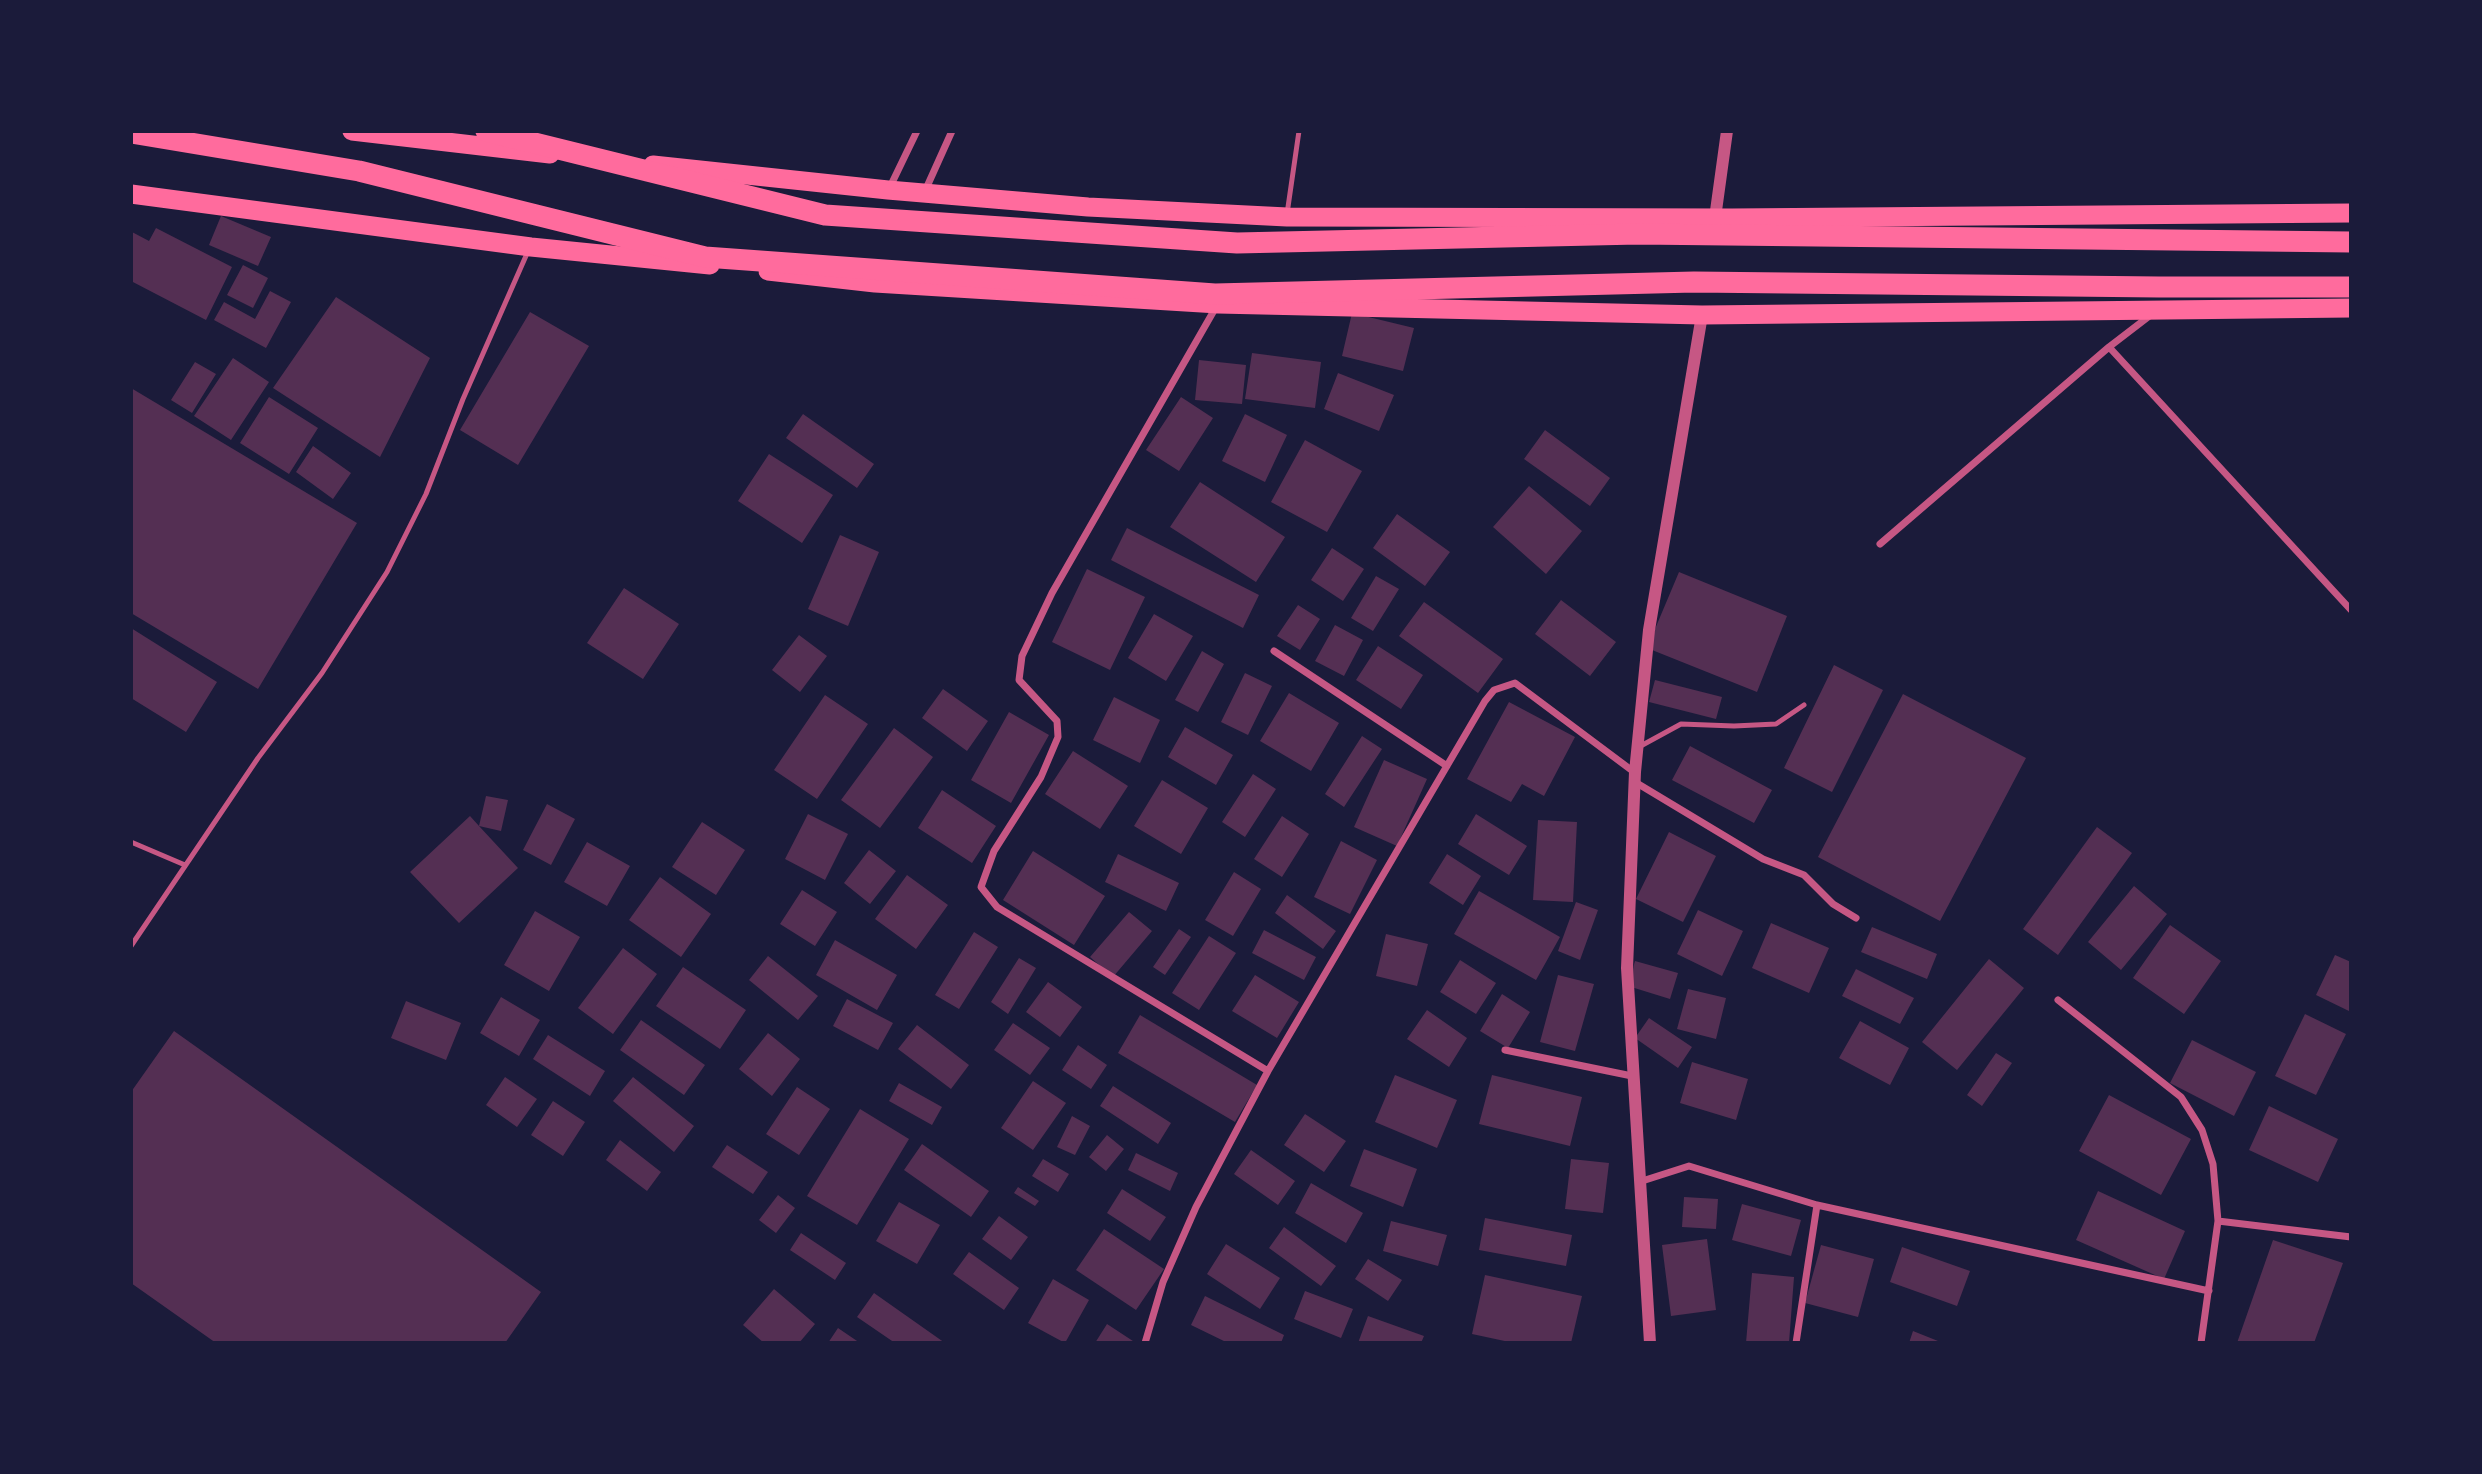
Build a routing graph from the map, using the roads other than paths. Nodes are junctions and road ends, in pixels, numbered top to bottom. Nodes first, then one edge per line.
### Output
1 (352, 131) edge
2 (486, 131) edge
3 (916, 131) edge
4 (952, 131) edge
5 (1300, 131) edge
6 (1727, 131) edge
7 (131, 133) edge
8 (448, 137) edge
9 (888, 190) junction
10 (924, 193) junction
11 (131, 194) edge
12 (2351, 213) edge
13 (1287, 217) junction
14 (1715, 218) junction
15 (2351, 242) edge
16 (531, 247) junction
17 (2351, 287) edge
18 (1218, 304) junction
19 (2351, 308) edge
20 (2158, 309) junction
21 (1702, 315) junction
22 (2109, 347) junction
23 (1880, 544) dead end
24 (2351, 610) edge
25 (1274, 651) dead end
26 (1804, 705) dead end
27 (1637, 748) junction
28 (1447, 766) junction
29 (1635, 777) junction
30 (131, 842) edge
31 (185, 864) junction
32 (1856, 918) dead end
33 (131, 946) edge
34 (2058, 1000) dead end
35 (1506, 1050) dead end
36 (1268, 1071) junction
37 (1632, 1076) junction
38 (1639, 1182) junction
39 (1817, 1205) junction
40 (2218, 1221) junction
41 (2351, 1237) edge
42 (2209, 1291) junction
43 (1145, 1343) edge
44 (1650, 1343) edge
45 (1796, 1343) edge
46 (2201, 1343) edge

1 - 8 highway
2 - 15 highway
3 - 9 street
4 - 10 street
5 - 13 lane
6 - 14 street
7 - 17 highway
8 - 9 highway
9 - 10 highway
10 - 13 highway
11 - 16 highway
12 - 14 highway
13 - 14 highway
16 - 18 highway
16 - 31 lane
18 - 21 highway
18 - 36 street
19 - 20 highway
20 - 21 highway
20 - 22 street
21 - 27 street
22 - 23 street
22 - 24 street
25 - 28 street
26 - 27 lane
27 - 29 street
28 - 29 street
28 - 36 street
29 - 32 street
29 - 37 street
30 - 31 lane
31 - 33 lane
34 - 40 street
35 - 37 street
36 - 43 street
37 - 38 street
38 - 39 street
38 - 44 street
39 - 42 street
39 - 45 street
40 - 41 street
40 - 42 street
42 - 46 street

